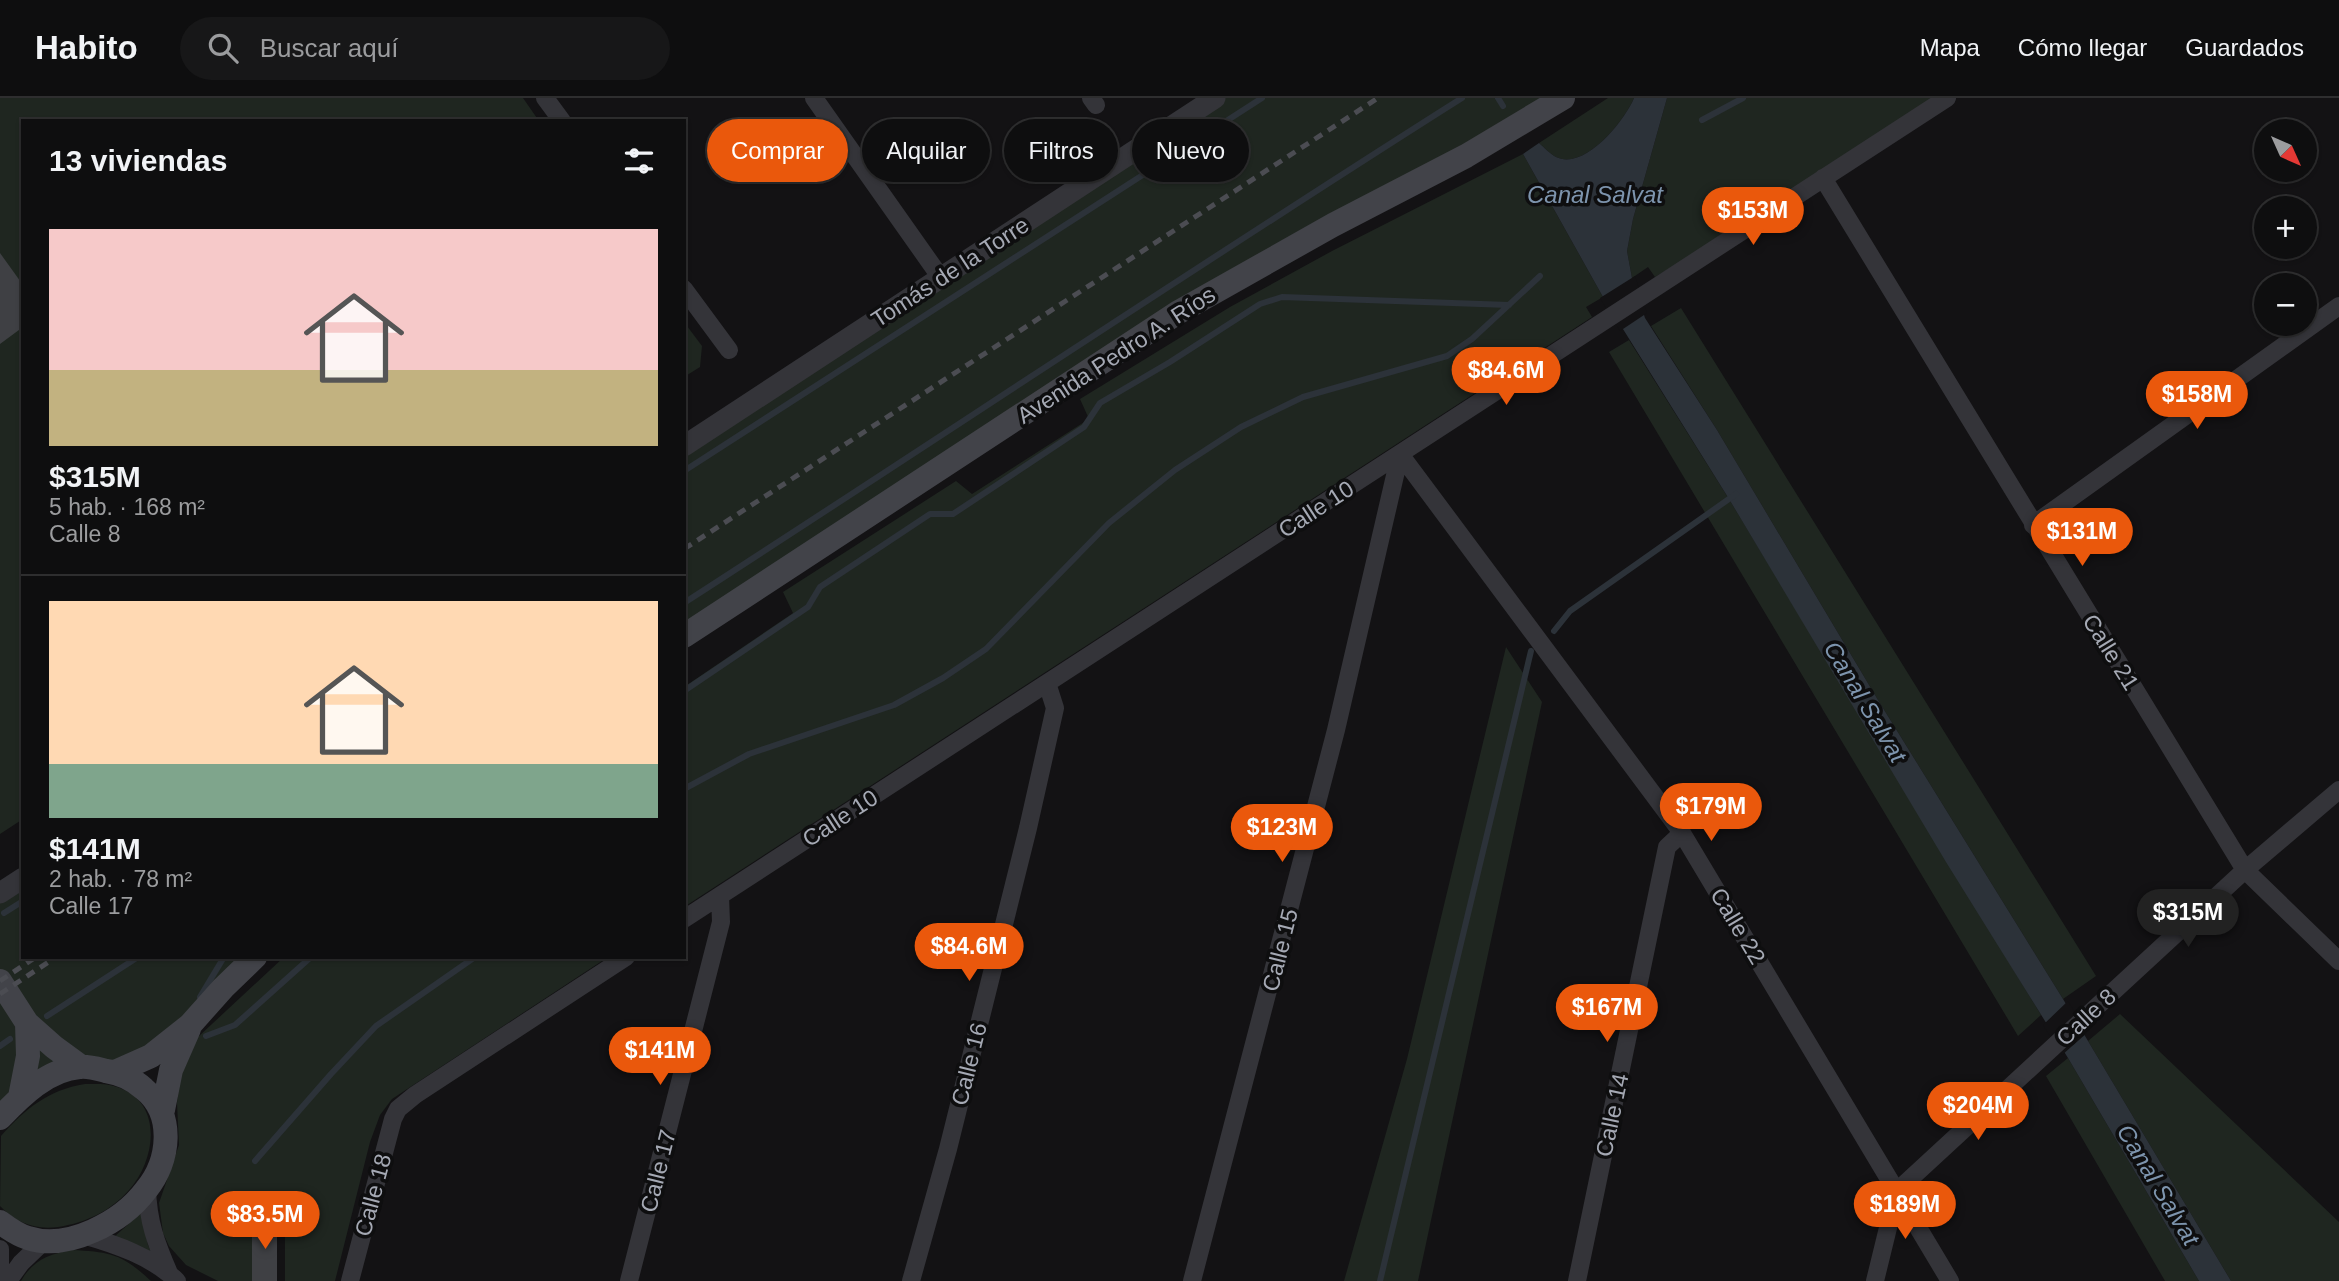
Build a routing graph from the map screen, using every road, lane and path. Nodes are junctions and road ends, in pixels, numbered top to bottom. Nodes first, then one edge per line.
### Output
1 (545, 98) edge
2 (814, 98) edge
3 (1216, 98) edge
4 (1563, 98) edge
5 (1947, 98) edge
6 (561, 119) edge
7 (1824, 178) junction
8 (941, 278) junction
9 (686, 292) edge
10 (2339, 306) edge
11 (729, 350) dead end
12 (686, 445) edge
13 (1400, 454) junction
14 (2033, 525) junction
15 (686, 635) edge
16 (1048, 683) junction
17 (2339, 790) edge
18 (1682, 833) junction
19 (2245, 870) junction
20 (21, 879) edge
21 (0, 893) edge
22 (720, 896) junction
23 (686, 918) edge
24 (253, 959) edge
25 (623, 959) edge
26 (2339, 961) edge
27 (0, 981) edge
28 (27, 1023) junction
29 (190, 1026) junction
30 (80, 1066) junction
31 (115, 1072) junction
32 (20, 1097) junction
33 (163, 1111) junction
34 (0, 1118) edge
35 (147, 1189) junction
36 (1897, 1191) junction
37 (0, 1222) edge
38 (83, 1235) junction
39 (44, 1241) junction
40 (0, 1250) edge
41 (173, 1277) edge
42 (1, 1281) edge
43 (8, 1281) edge
44 (350, 1281) edge
45 (629, 1281) edge
46 (911, 1281) edge
47 (1192, 1281) edge
48 (1577, 1281) edge
49 (1875, 1281) edge
50 (1950, 1281) edge

1 - 6 street
2 - 8 street
3 - 8 street, Tomás de la Torre
4 - 15 main road, Avenida Pedro A. Ríos
5 - 7 street, Calle 10
7 - 13 street, Calle 10
7 - 14 street, Calle 21
8 - 12 street, Tomás de la Torre
9 - 11 street
10 - 14 street
13 - 16 street, Calle 10
13 - 18 street, Calle 22
13 - 47 street, Calle 15
14 - 19 street, Calle 21
16 - 22 street, Calle 10
16 - 46 street, Calle 16
17 - 19 street, Calle 8
18 - 36 street, Calle 22
18 - 48 street, Calle 14
19 - 26 street, Calle 21
19 - 36 street, Calle 8
20 - 21 street
22 - 23 street, Calle 10
22 - 45 street, Calle 17
24 - 29 main road
25 - 44 street, Calle 18
27 - 28 main road
28 - 30 main road
28 - 32 main road
29 - 31 main road
29 - 33 main road
30 - 31 main road
30 - 32 main road
31 - 33 main road
32 - 34 main road
33 - 35 main road
35 - 38 main road
35 - 41 street
36 - 49 street
36 - 50 street, Calle 22
37 - 39 main road
38 - 39 main road
38 - 41 street
39 - 43 street
40 - 42 street

